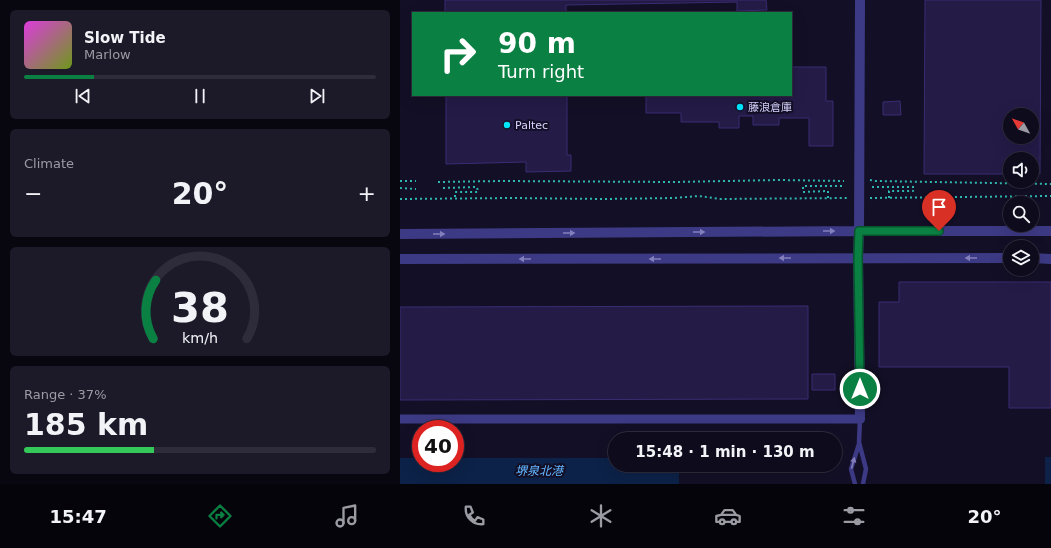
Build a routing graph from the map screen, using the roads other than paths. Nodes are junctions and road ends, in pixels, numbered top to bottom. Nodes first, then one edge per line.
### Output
1 (860, 0) edge
2 (859, 231) junction
3 (1051, 232) edge
4 (400, 234) edge
5 (858, 258) junction
6 (1003, 258) edge
7 (1039, 258) edge
8 (1051, 258) edge
9 (400, 259) edge
10 (400, 419) edge
11 (860, 419) junction
12 (859, 442) junction
13 (854, 484) edge
14 (863, 484) edge

1 - 2 street
2 - 3 street
4 -> 2 street
2 - 5 street
6 -> 5 street
5 -> 9 street
5 - 11 street
7 - 8 street
10 - 11 street
11 - 12 lane
13 -> 12 lane
12 - 14 lane

